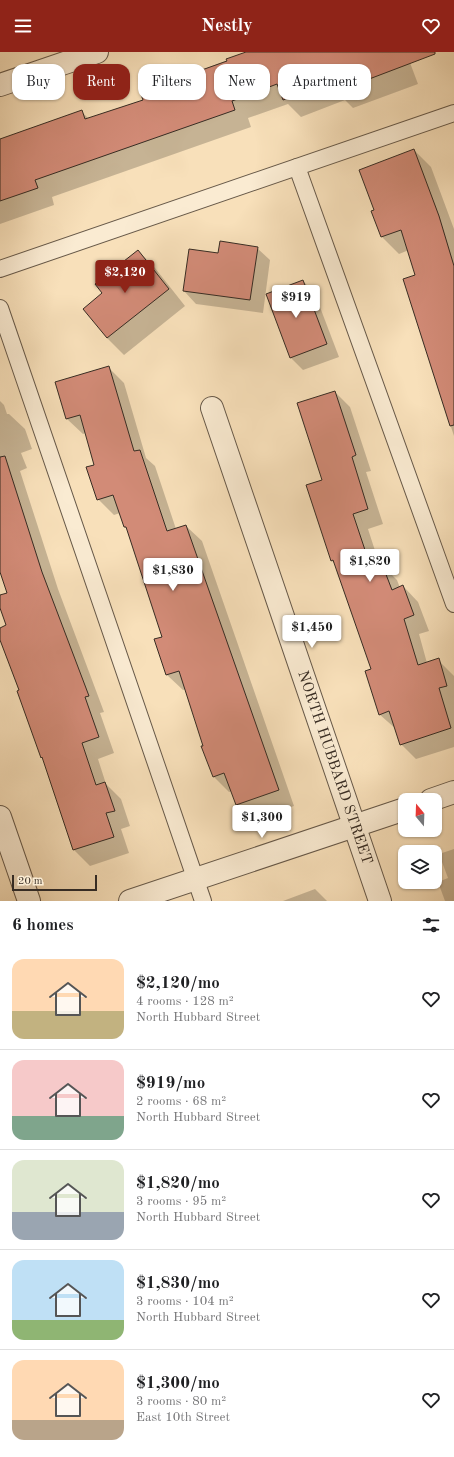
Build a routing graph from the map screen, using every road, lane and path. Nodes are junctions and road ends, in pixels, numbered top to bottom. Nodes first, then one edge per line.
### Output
1 (97, 52) edge
2 (0, 85) edge
3 (454, 113) edge
4 (297, 167) junction
5 (0, 269) edge
6 (0, 308) edge
7 (212, 408) dead end
8 (454, 604) edge
9 (454, 792) edge
10 (442, 796) edge
11 (398, 811) edge
12 (0, 817) edge
13 (354, 826) junction
14 (195, 879) junction
15 (29, 901) edge
16 (130, 901) edge
17 (203, 901) edge
18 (380, 901) edge

1 - 2 street
3 - 4 lane
4 - 5 lane
4 - 8 lane
6 - 14 lane
7 - 13 street, NORTH HUBBARD STREET
9 - 10 street
11 - 13 street
12 - 15 street
13 - 14 street
13 - 18 street, NORTH HUBBARD STREET
14 - 16 street
14 - 17 lane

